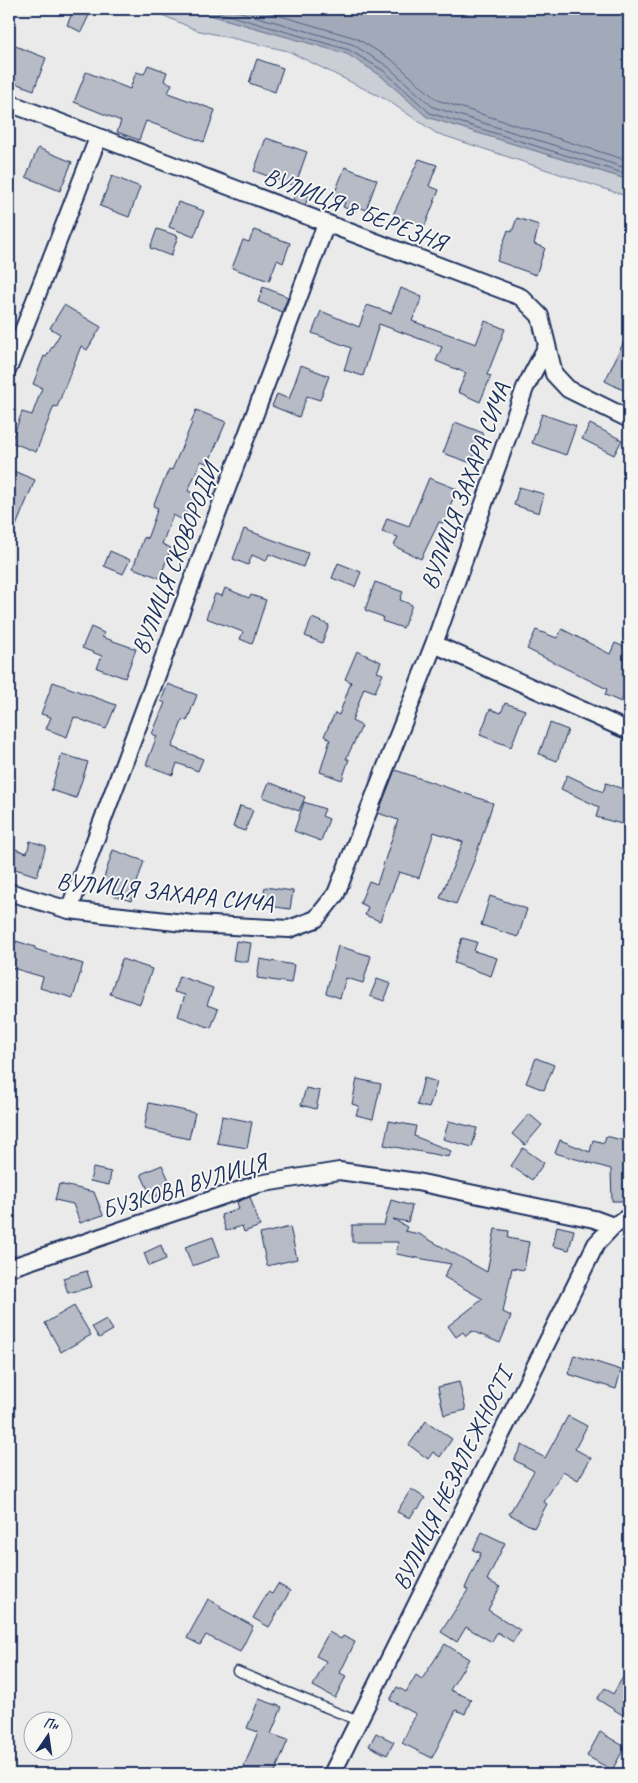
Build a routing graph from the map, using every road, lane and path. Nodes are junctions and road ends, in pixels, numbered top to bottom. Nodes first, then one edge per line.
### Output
1 (9, 103) edge
2 (98, 138) junction
3 (326, 224) junction
4 (547, 346) junction
5 (9, 367) edge
6 (629, 419) edge
7 (434, 644) junction
8 (629, 731) edge
9 (9, 892) edge
10 (69, 910) junction
11 (629, 1217) edge
12 (613, 1226) junction
13 (9, 1268) edge
14 (237, 1671) dead end
15 (358, 1721) junction
16 (332, 1774) edge

1 - 2 street, ВУЛИЦЯ 8 БЕРЕЗНЯ
2 - 3 street, ВУЛИЦЯ 8 БЕРЕЗНЯ
2 - 5 street
3 - 4 street, ВУЛИЦЯ 8 БЕРЕЗНЯ
3 - 10 street, ВУЛИЦЯ СКОВОРОДИ
4 - 6 street, ВУЛИЦЯ 8 БЕРЕЗНЯ
4 - 7 street, ВУЛИЦЯ ЗАХАРА СИЧА
7 - 8 street
7 - 10 street, ВУЛИЦЯ ЗАХАРА СИЧА
9 - 10 street, ВУЛИЦЯ ЗАХАРА СИЧА
11 - 12 street, ВУЛИЦЯ НЕЗАЛЕЖНОСТІ
12 - 13 street, БУЗКОВА ВУЛИЦЯ
12 - 15 street, ВУЛИЦЯ НЕЗАЛЕЖНОСТІ
14 - 15 lane
15 - 16 street, ВУЛИЦЯ НЕЗАЛЕЖНОСТІ

